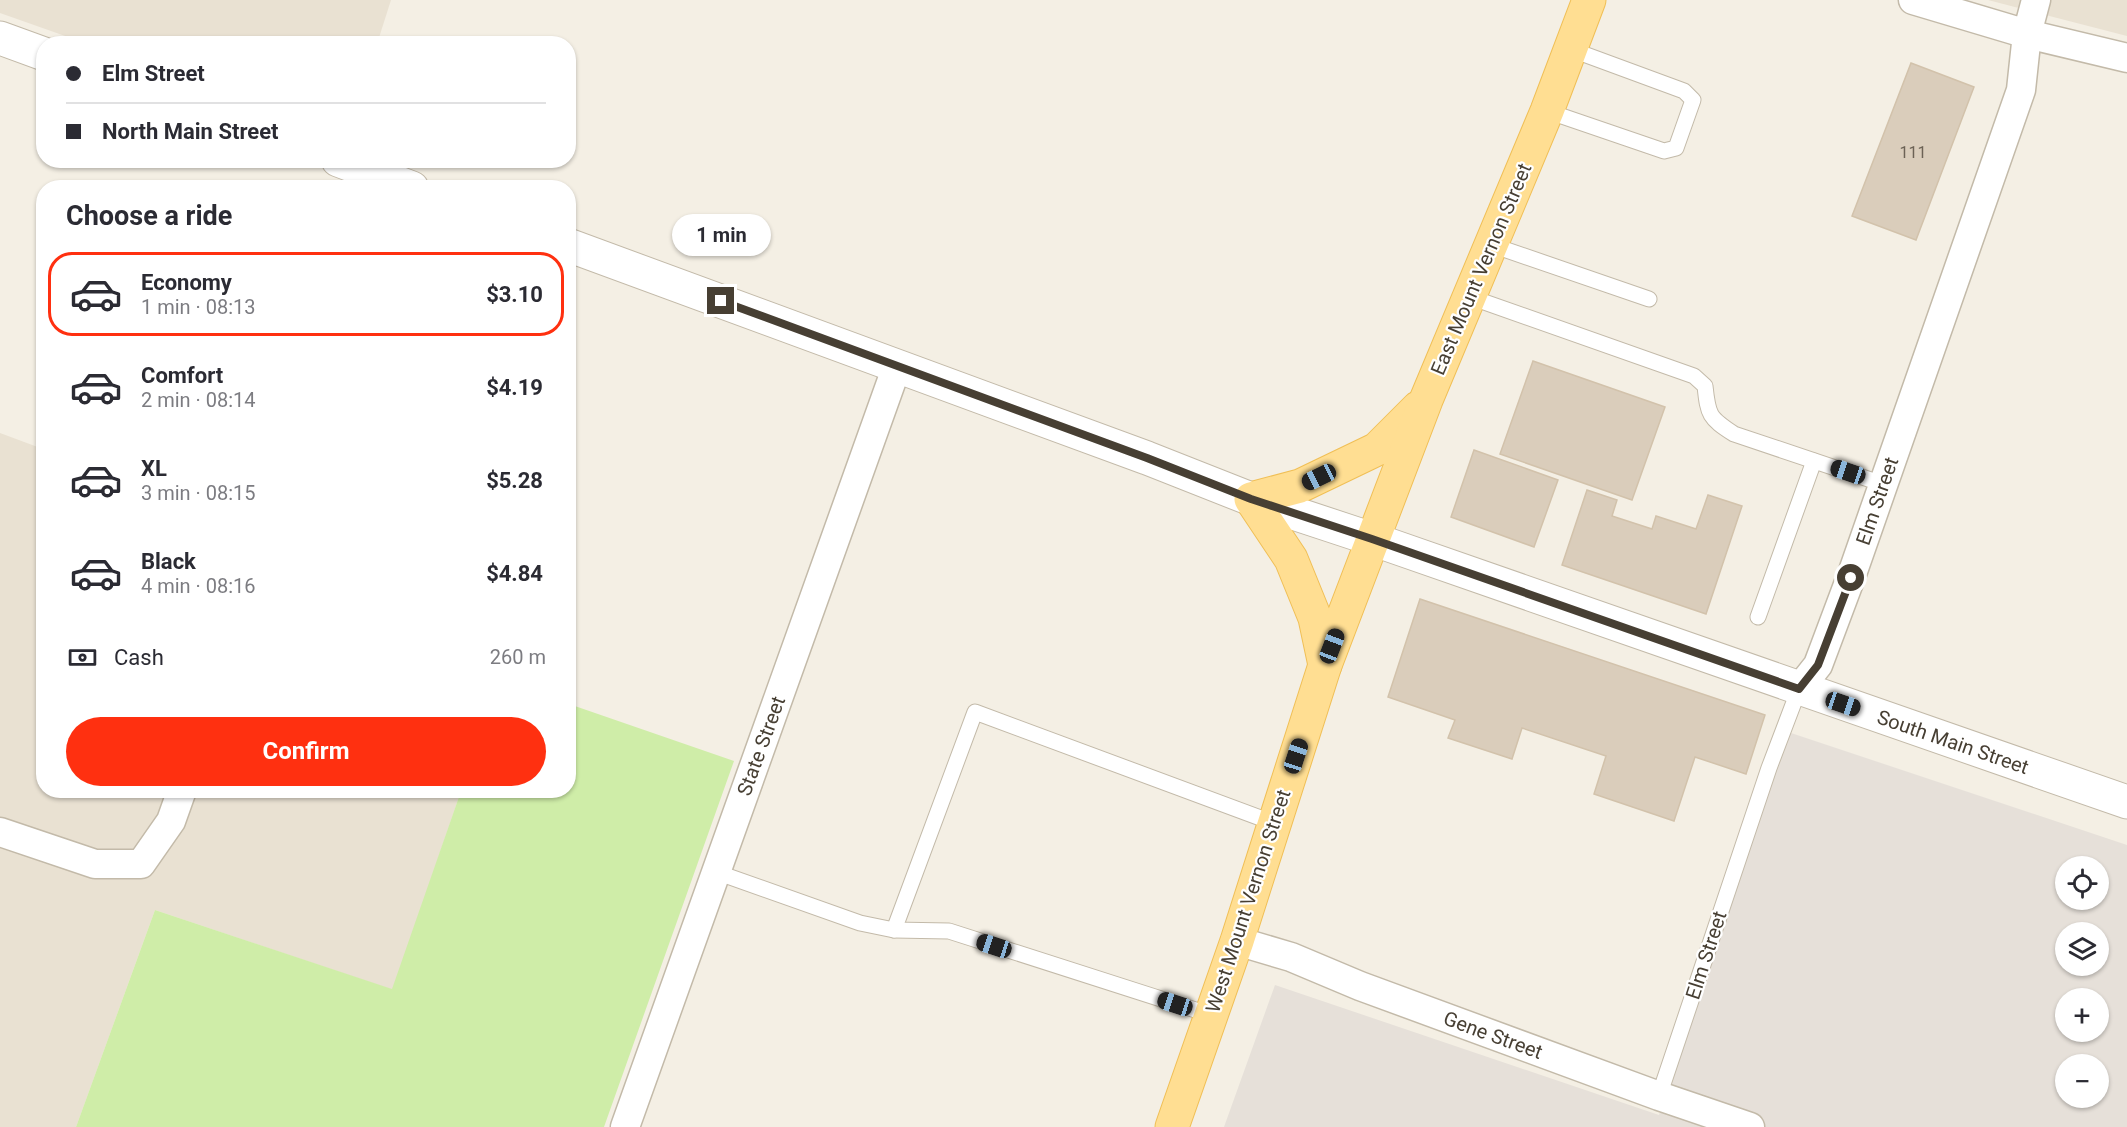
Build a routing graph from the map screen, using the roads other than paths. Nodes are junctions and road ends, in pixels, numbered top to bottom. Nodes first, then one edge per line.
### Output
1 (1589, 0) edge
2 (1913, 0) edge
3 (2036, 0) edge
4 (2027, 34) junction
5 (0, 38) edge
6 (1570, 49) junction
7 (36, 51) edge
8 (2127, 58) edge
9 (1547, 111) junction
10 (357, 168) edge
11 (386, 180) edge
12 (1492, 245) junction
13 (576, 248) edge
14 (1470, 297) junction
15 (1649, 299) dead end
16 (897, 366) junction
17 (1426, 400) junction
18 (1814, 461) junction
19 (1883, 484) junction
20 (1251, 499) junction
21 (1372, 539) junction
22 (1758, 617) dead end
23 (1325, 665) junction
24 (1799, 689) junction
25 (179, 798) edge
26 (2127, 802) edge
27 (1274, 823) junction
28 (0, 832) edge
29 (716, 872) junction
30 (894, 930) junction
31 (1237, 941) junction
32 (1211, 1015) junction
33 (1659, 1096) junction
34 (625, 1127) edge
35 (1172, 1127) edge
36 (1750, 1127) edge

1 - 6 main road, East Mount Vernon Street
2 - 4 street
3 - 4 street, Elm Street
4 - 8 street
4 - 19 street, Elm Street
5 - 7 street
6 - 9 main road, East Mount Vernon Street
6 - 9 lane
9 - 12 main road, East Mount Vernon Street
10 - 11 street
12 - 14 main road, East Mount Vernon Street
12 - 15 lane
13 - 16 street, South Main Street
14 - 17 main road, East Mount Vernon Street
14 - 18 lane
16 - 20 street, South Main Street
16 - 29 street, State Street
17 - 20 main road
17 - 21 main road, East Mount Vernon Street
18 - 19 lane
18 - 22 lane
19 - 24 street, Elm Street
20 - 21 street, South Main Street
20 - 23 main road
21 - 23 main road, West Mount Vernon Street
21 - 24 street, South Main Street
23 - 27 main road, West Mount Vernon Street
24 - 26 street, South Main Street
24 - 33 lane, Elm Street
25 - 28 street
27 - 30 lane
27 - 31 main road, West Mount Vernon Street
29 - 30 lane
29 - 34 street, State Street
30 - 32 lane
31 - 32 main road, West Mount Vernon Street
31 - 33 street, Gene Street
32 - 35 main road, West Mount Vernon Street
33 - 36 street, Gene Street

